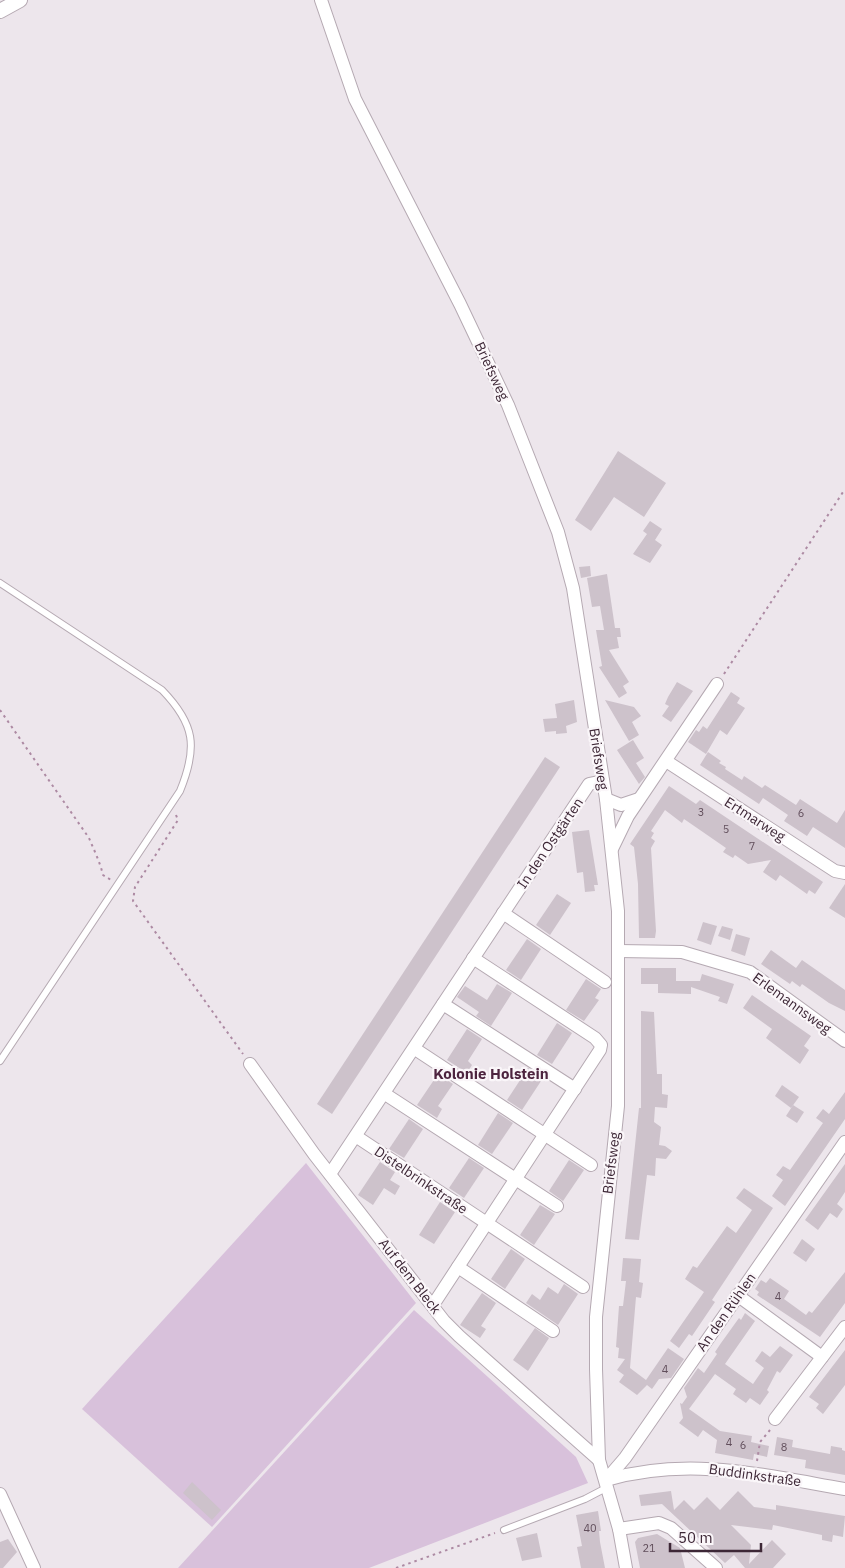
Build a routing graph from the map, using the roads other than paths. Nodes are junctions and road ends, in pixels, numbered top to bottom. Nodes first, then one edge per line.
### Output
1 (20, 0) edge
2 (321, 0) edge
3 (0, 11) edge
4 (0, 583) edge
5 (718, 684) road end
6 (666, 761) junction
7 (603, 781) junction
8 (639, 798) junction
9 (606, 799) junction
10 (611, 851) junction
11 (845, 873) edge
12 (503, 913) junction
13 (619, 951) junction
14 (473, 958) junction
15 (605, 982) dead end
16 (443, 1004) junction
17 (845, 1042) edge
18 (415, 1049) junction
19 (0, 1061) edge
20 (250, 1064) road end
21 (575, 1089) junction
22 (386, 1094) junction
23 (546, 1134) junction
24 (357, 1137) junction
25 (845, 1142) edge
26 (591, 1165) dead end
27 (330, 1174) junction
28 (516, 1179) junction
29 (557, 1206) dead end
30 (486, 1223) junction
31 (458, 1267) junction
32 (583, 1287) dead end
33 (737, 1295) junction
34 (433, 1305) junction
35 (845, 1327) edge
36 (553, 1331) dead end
37 (822, 1357) junction
38 (775, 1419) road end
39 (599, 1460) junction
40 (607, 1483) junction
41 (845, 1489) edge
42 (0, 1494) edge
43 (619, 1529) junction
44 (504, 1530) road end
45 (34, 1568) edge
46 (626, 1568) edge
47 (716, 1568) edge

1 - 3 street
2 - 7 street, Briefsweg
4 - 19 lane
5 - 6 street
6 - 8 street
6 - 11 street, Ertmarweg
7 - 9 street, Briefsweg
7 - 12 street, In den Ostgärten
8 - 9 street
8 - 10 street
9 - 10 street, Briefsweg
10 - 13 street, Briefsweg
12 - 14 street, In den Ostgärten
12 - 15 street
13 - 17 street, Erlemannsweg
13 - 39 street, Briefsweg
14 - 16 street, In den Ostgärten
14 - 21 street
16 - 18 street, In den Ostgärten
16 - 21 street
18 - 22 street, In den Ostgärten
18 - 23 street
20 - 27 street, Auf dem Bleck
21 - 23 street
22 - 24 street, In den Ostgärten
22 - 28 street
23 - 26 street
23 - 28 street
24 - 27 street, In den Ostgärten
24 - 30 street, Distelbrinkstraße
25 - 33 street, An den Rühlen
27 - 34 street, Auf dem Bleck
28 - 29 street
28 - 30 street
30 - 31 street
30 - 32 street, Distelbrinkstraße
31 - 34 street
31 - 36 street
33 - 37 street
33 - 40 street, An den Rühlen
34 - 39 street, Auf dem Bleck
35 - 37 street
37 - 38 street
39 - 40 street, Briefsweg
40 - 41 street, Buddinkstraße
40 - 43 street, Briefsweg
40 - 44 lane
42 - 45 street
43 - 46 street, Briefsweg
43 - 47 street

